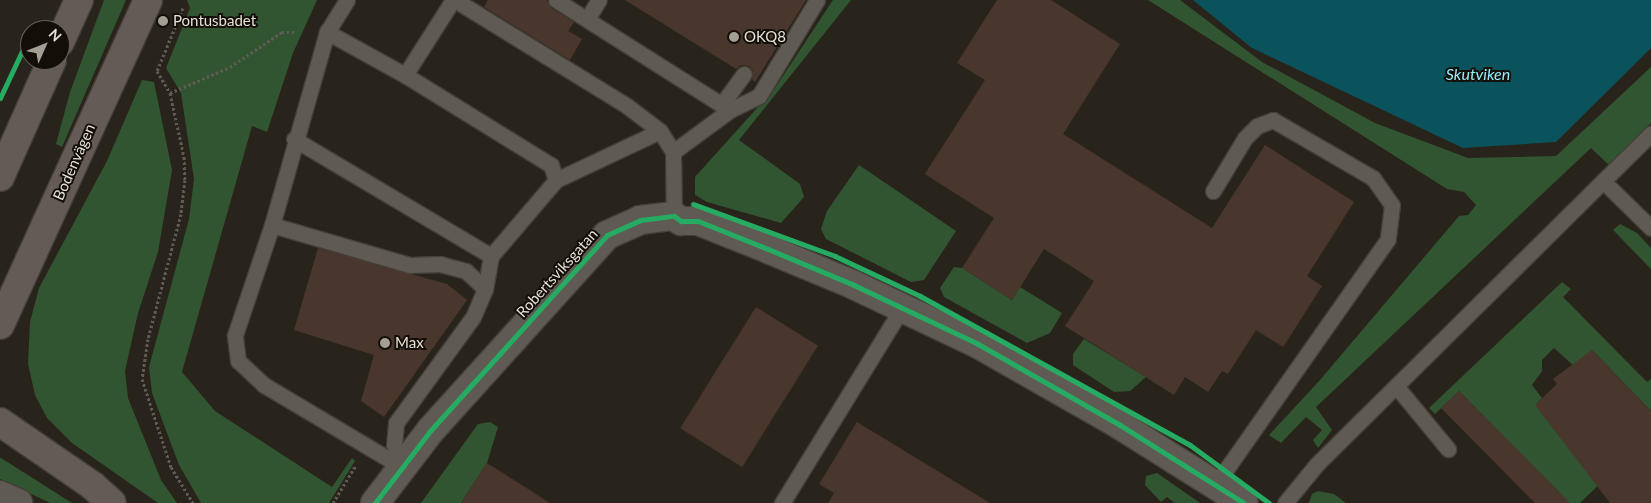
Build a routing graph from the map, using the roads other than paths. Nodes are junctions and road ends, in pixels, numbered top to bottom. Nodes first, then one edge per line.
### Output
1 (80, 0) edge
2 (148, 0) edge
3 (347, 0) edge
4 (454, 0) edge
5 (556, 0) edge
6 (598, 0) edge
7 (817, 0) edge
8 (587, 19) junction
9 (70, 21) edge
10 (327, 32) junction
11 (48, 70) edge
12 (744, 74) dead end
13 (405, 75) junction
14 (726, 107) junction
15 (660, 131) junction
16 (1651, 134) edge
17 (294, 139) junction
18 (672, 152) junction
19 (0, 177) edge
20 (556, 180) junction
21 (1604, 181) junction
22 (1213, 191) dead end
23 (674, 216) junction
24 (272, 225) junction
25 (1651, 228) edge
26 (491, 256) junction
27 (485, 289) junction
28 (902, 308) junction
29 (0, 325) edge
30 (1396, 386) junction
31 (0, 422) edge
32 (1448, 449) dead end
33 (402, 467) junction
34 (1215, 484) junction
35 (0, 495) edge
36 (18, 503) edge
37 (112, 503) edge
38 (375, 503) edge
39 (782, 503) edge
40 (1244, 503) edge
41 (1285, 503) edge

1 - 9 main road
2 - 29 main road, Bodenvägen
3 - 10 lane
4 - 13 lane
4 - 15 lane
5 - 8 lane
6 - 8 lane
7 - 14 lane
8 - 14 lane
10 - 13 lane
10 - 17 lane
11 - 19 main road
12 - 14 lane
13 - 20 lane
14 - 18 lane
15 - 18 lane
15 - 20 lane
16 - 21 lane
17 - 24 lane
17 - 26 lane
18 - 23 lane
20 - 26 lane
21 - 25 lane
21 - 30 lane
22 - 34 lane
23 - 28 street, Robertsviksgatan
23 - 33 street, Robertsviksgatan
24 - 27 lane
24 - 33 lane
26 - 27 lane
27 - 33 lane
28 - 34 street, Robertsviksgatan
28 - 39 lane
30 - 32 lane
30 - 41 lane
31 - 37 main road
33 - 38 street, Robertsviksgatan
34 - 40 street, Robertsviksgatan
35 - 36 street

